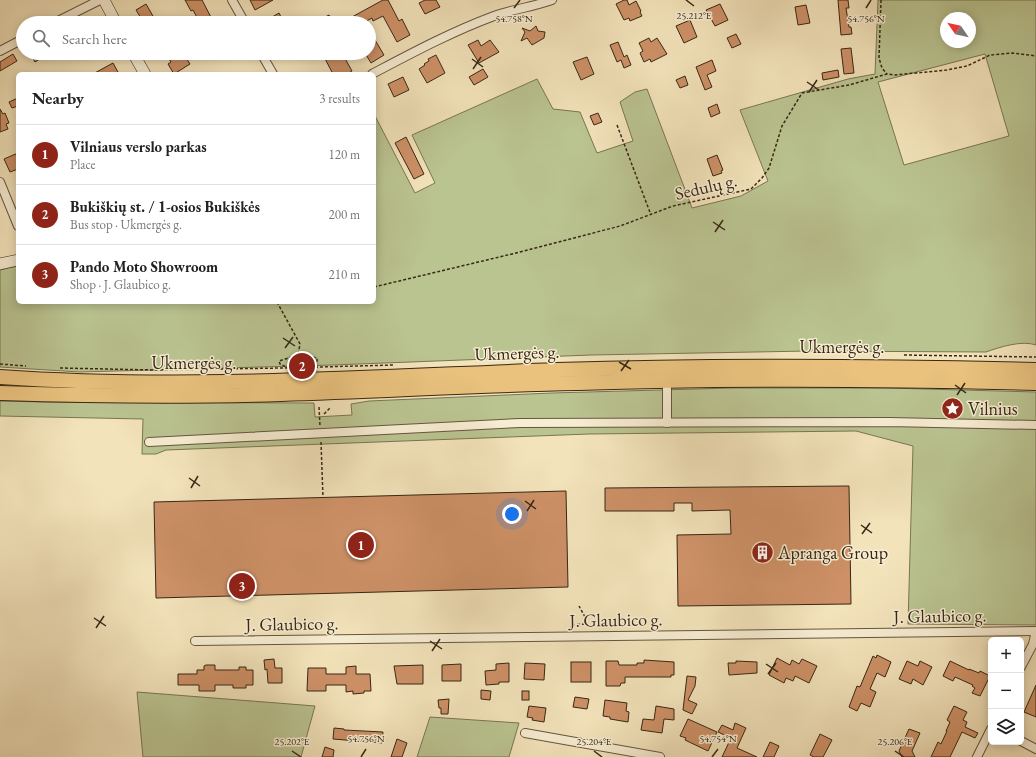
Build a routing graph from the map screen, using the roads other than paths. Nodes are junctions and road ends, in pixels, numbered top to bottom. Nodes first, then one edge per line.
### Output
1 (100, 0) edge
2 (104, 0) edge
3 (232, 0) edge
4 (552, 0) edge
5 (68, 16) edge
6 (112, 16) edge
7 (241, 16) edge
8 (16, 43) edge
9 (0, 51) edge
10 (137, 60) edge
11 (266, 60) edge
12 (144, 72) edge
13 (272, 72) edge
14 (376, 72) edge
15 (0, 182) edge
16 (16, 221) edge
17 (16, 260) edge
18 (0, 264) edge
19 (1036, 370) edge
20 (0, 377) edge
21 (668, 380) junction
22 (1036, 383) edge
23 (0, 393) edge
24 (667, 423) junction
25 (1036, 425) edge
26 (149, 442) dead end
27 (1036, 631) edge
28 (195, 641) dead end
29 (1024, 661) edge
30 (525, 733) dead end
31 (988, 735) edge
32 (1024, 742) edge
33 (1036, 748) edge
34 (660, 757) edge
35 (977, 757) edge

1 - 5 street
2 - 6 street
3 - 7 street
4 - 14 street
8 - 9 street
10 - 12 street
11 - 13 street
15 - 16 street
17 - 18 street
19 - 20 highway, Ukmergės g.
21 - 22 highway, Ukmergės g.
21 - 23 highway, Ukmergės g.
21 - 24 street
24 - 25 street
24 - 26 street
27 - 28 street, J. Glaubico g.
27 - 29 street
30 - 34 street
31 - 35 street
32 - 33 street

